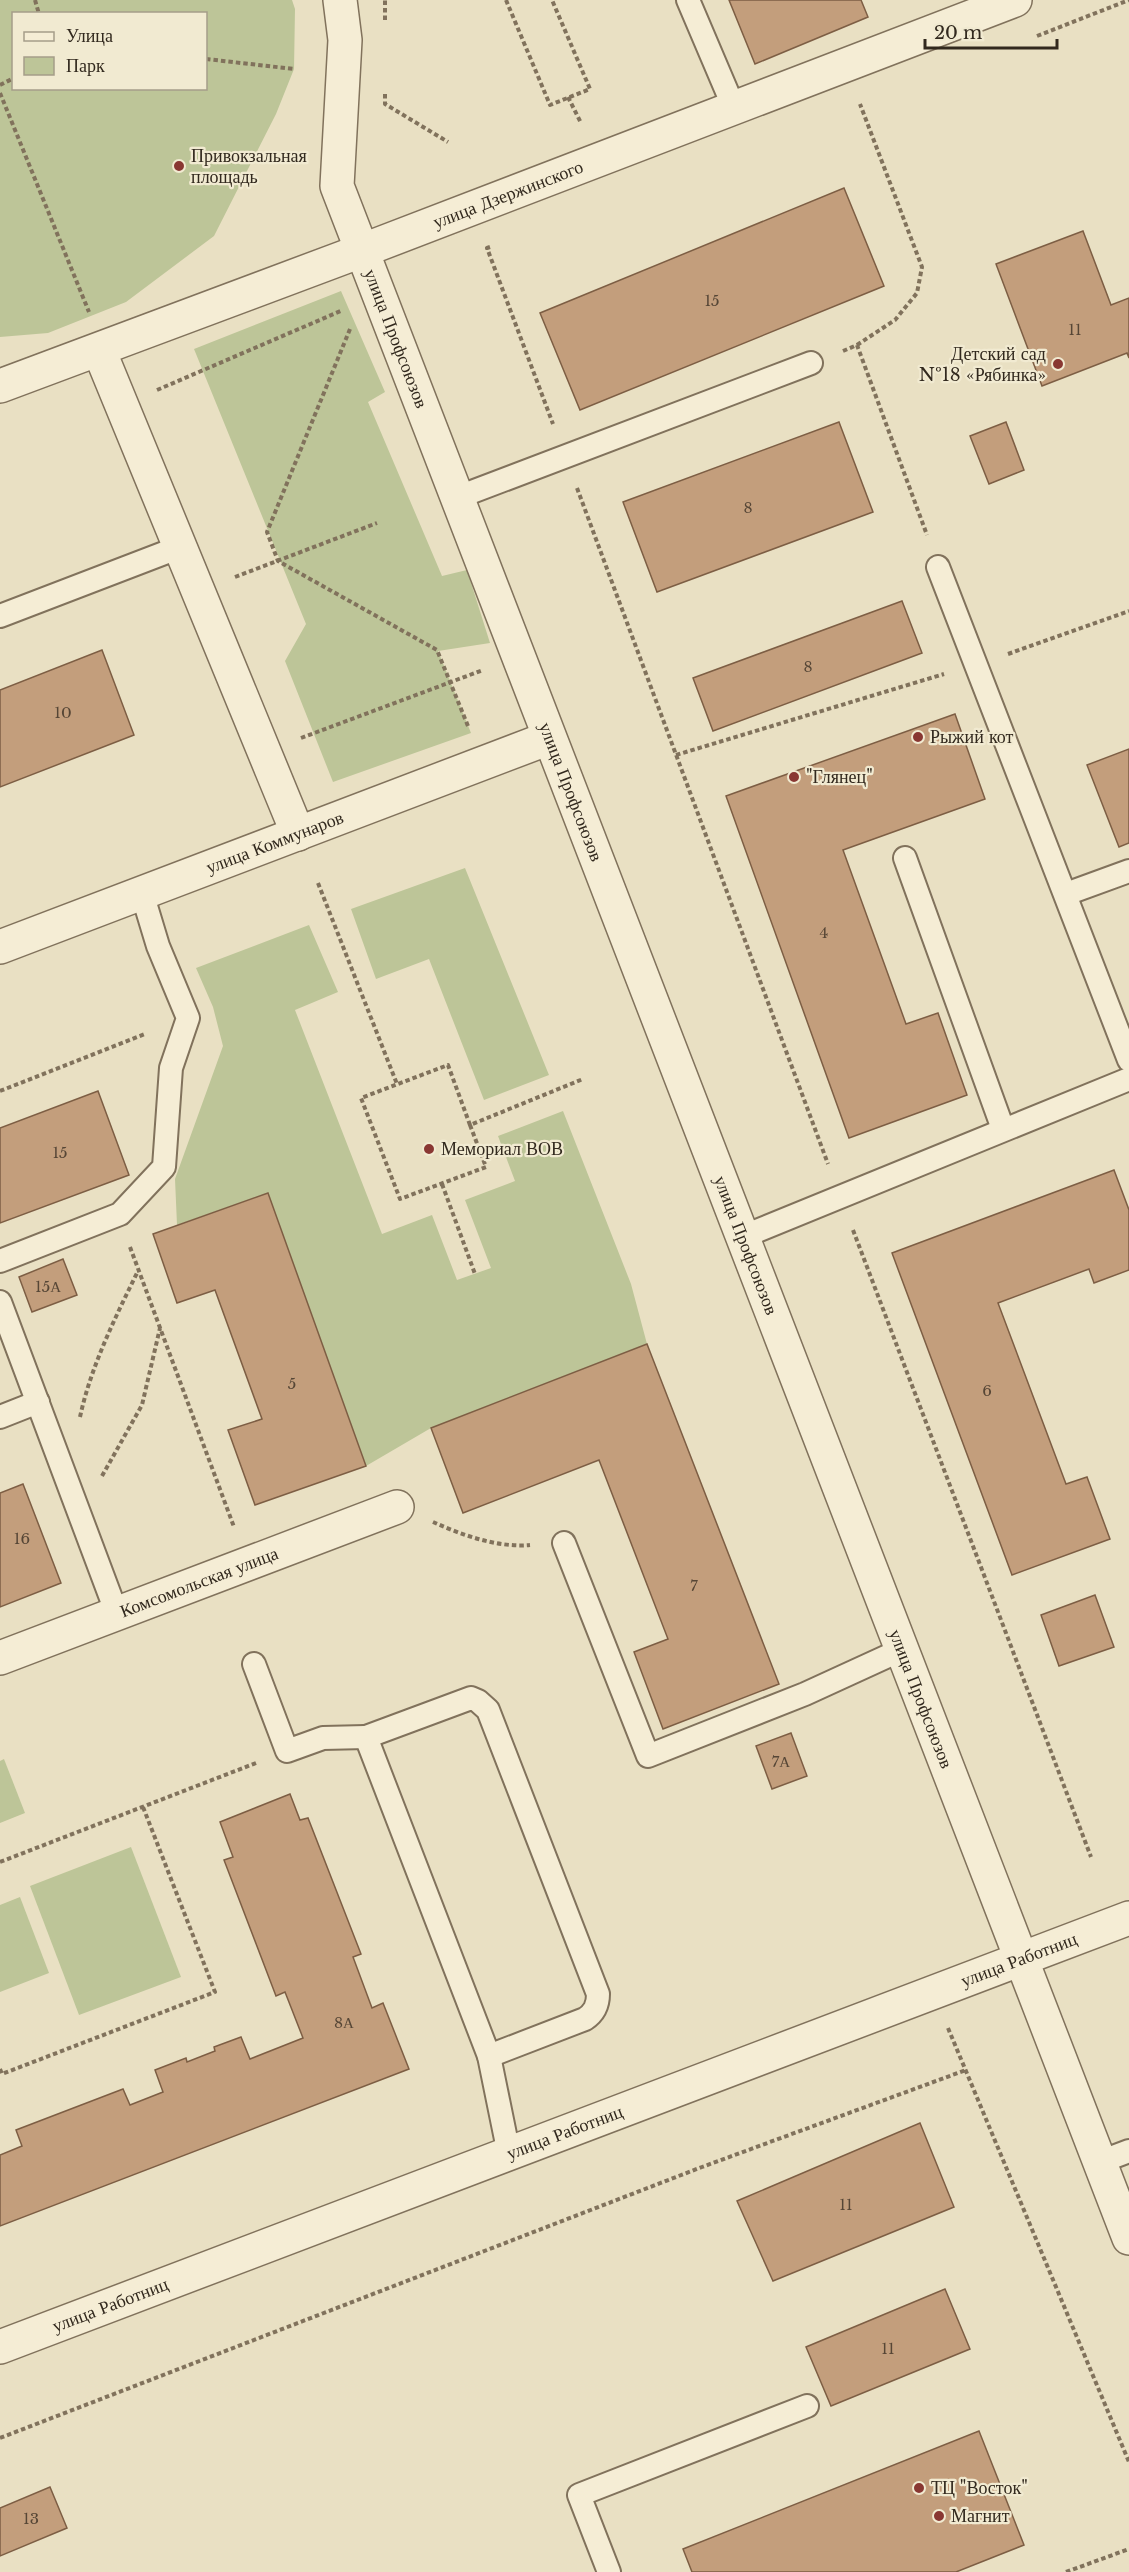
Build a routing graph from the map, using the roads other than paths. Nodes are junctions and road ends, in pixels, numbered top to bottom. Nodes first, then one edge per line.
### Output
1 (340, 0) edge
2 (688, 0) edge
3 (1015, 0) edge
4 (734, 108) junction
5 (361, 251) junction
6 (99, 350) junction
7 (811, 363) road end
8 (0, 386) edge
9 (456, 498) junction
10 (180, 547) junction
11 (938, 567) road end
12 (0, 616) edge
13 (549, 738) junction
14 (298, 834) junction
15 (905, 858) dead end
16 (1129, 871) edge
17 (142, 893) junction
18 (1066, 894) junction
19 (0, 947) edge
20 (1129, 1060) edge
21 (1129, 1079) edge
22 (1003, 1129) junction
23 (742, 1237) junction
24 (0, 1260) edge
25 (0, 1302) edge
26 (38, 1402) junction
27 (0, 1417) edge
28 (397, 1507) road end
29 (564, 1543) road end
30 (117, 1614) junction
31 (901, 1650) junction
32 (0, 1658) edge
33 (254, 1664) dead end
34 (366, 1737) junction
35 (1129, 1918) edge
36 (1022, 1960) junction
37 (489, 2056) junction
38 (509, 2154) junction
39 (1114, 2156) edge
40 (1129, 2238) edge
41 (0, 2347) edge
42 (807, 2406) dead end
43 (609, 2572) edge

1 - 5 street
2 - 4 lane
3 - 4 street, улица Дзержинского
4 - 5 street, улица Дзержинского
5 - 6 street, улица Дзержинского
5 - 9 street, улица Профсоюзов
6 - 8 street, улица Дзержинского
6 - 10 street
7 - 9 lane
9 - 13 street, улица Профсоюзов
10 - 12 lane
10 - 14 street
11 - 18 lane
13 - 14 street, улица Коммунаров
13 - 23 street, улица Профсоюзов
14 - 17 street, улица Коммунаров
15 - 22 lane
16 - 18 lane
17 - 19 street, улица Коммунаров
17 - 24 lane
18 - 20 lane
21 - 22 lane
22 - 23 lane
23 - 31 street, улица Профсоюзов
25 - 26 lane
26 - 27 lane
26 - 30 lane
28 - 30 street, Комсомольская улица
29 - 31 lane
30 - 32 street, Комсомольская улица
31 - 36 street, улица Профсоюзов
33 - 34 lane
34 - 37 lane
34 - 37 lane
35 - 36 street, улица Работниц
36 - 38 street, улица Работниц
36 - 39 street, улица Профсоюзов
37 - 38 lane
38 - 41 street, улица Работниц
39 - 40 street, улица Профсоюзов
42 - 43 lane

